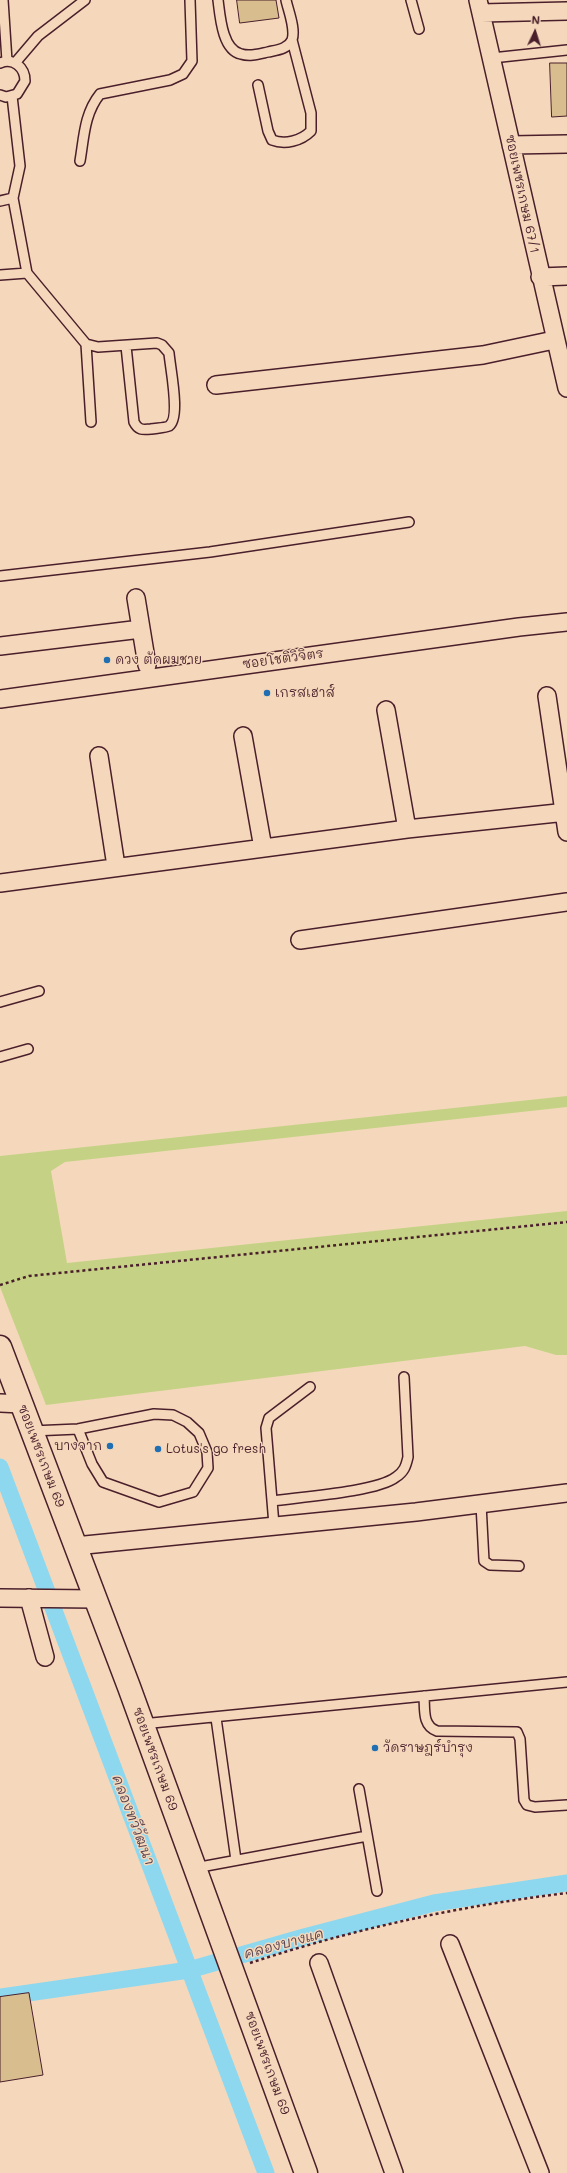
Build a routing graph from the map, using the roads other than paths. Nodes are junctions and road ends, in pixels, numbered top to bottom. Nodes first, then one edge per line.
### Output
1 (3, 0) edge
2 (85, 0) edge
3 (190, 0) edge
4 (218, 0) edge
5 (286, 0) edge
6 (411, 0) edge
7 (479, 7) edge
8 (567, 11) edge
9 (419, 29) dead end
10 (292, 40) junction
11 (567, 50) edge
12 (492, 58) junction
13 (7, 62) edge
14 (258, 85) dead end
15 (0, 95) edge
16 (12, 96) junction
17 (567, 144) edge
18 (511, 145) junction
19 (80, 161) dead end
20 (12, 198) junction
21 (0, 201) edge
22 (27, 273) junction
23 (0, 275) edge
24 (567, 276) edge
25 (540, 277) junction
26 (554, 340) junction
27 (86, 344) junction
28 (126, 346) junction
29 (216, 385) dead end
30 (567, 388) edge
31 (91, 422) dead end
32 (409, 522) dead end
33 (0, 576) edge
34 (136, 598) dead end
35 (567, 622) edge
36 (141, 630) junction
37 (0, 646) edge
38 (147, 665) dead end
39 (547, 696) dead end
40 (0, 699) edge
41 (386, 710) dead end
42 (243, 736) dead end
43 (99, 756) dead end
44 (565, 812) edge
45 (407, 829) junction
46 (567, 832) edge
47 (263, 848) junction
48 (116, 866) junction
49 (0, 883) edge
50 (567, 902) edge
51 (300, 940) dead end
52 (39, 991) dead end
53 (0, 1002) edge
54 (28, 1049) dead end
55 (0, 1057) edge
56 (0, 1347) edge
57 (404, 1377) dead end
58 (310, 1387) dead end
59 (9, 1404) edge
60 (78, 1430) junction
61 (32, 1431) junction
62 (567, 1495) edge
63 (272, 1501) junction
64 (481, 1504) junction
65 (274, 1525) junction
66 (75, 1546) junction
67 (519, 1566) dead end
68 (0, 1598) edge
69 (31, 1598) junction
70 (86, 1599) junction
71 (45, 1657) dead end
72 (567, 1682) edge
73 (424, 1696) junction
74 (216, 1718) junction
75 (142, 1724) junction
76 (359, 1789) dead end
77 (567, 1805) edge
78 (367, 1836) junction
79 (236, 1860) junction
80 (194, 1868) junction
81 (377, 1891) dead end
82 (450, 1944) dead end
83 (319, 1963) dead end
84 (306, 2173) edge
85 (394, 2173) edge
86 (540, 2173) edge

1 - 13 lane
2 - 13 lane
3 - 19 lane
4 - 10 lane
5 - 10 lane
6 - 9 lane
7 - 8 street
7 - 12 street, ซอยเพชรเกษม 67/1
10 - 14 lane
11 - 12 lane
12 - 18 street, ซอยเพชรเกษม 67/1
13 - 16 lane
15 - 16 lane
16 - 20 lane
17 - 18 street
18 - 25 street, ซอยเพชรเกษม 67/1
20 - 21 lane
20 - 22 lane
22 - 23 lane
22 - 27 lane
24 - 25 street
25 - 26 street, ซอยเพชรเกษม 67/1
26 - 29 street
26 - 30 street, ซอยเพชรเกษม 67/1
27 - 28 lane
27 - 31 lane
28 - 28 lane
32 - 33 lane
34 - 36 street
35 - 40 street, ซอยโชติวิจิตร
36 - 37 street
36 - 38 street
39 - 44 street
41 - 45 street
42 - 47 street
43 - 48 street
44 - 45 street
44 - 46 street
45 - 47 street
47 - 48 street
48 - 49 street
50 - 51 street
52 - 53 lane
54 - 55 lane
56 - 59 main road, ซอยเพชรเกษม 69
57 - 63 lane
58 - 63 lane
59 - 61 main road, ซอยเพชรเกษม 69
60 - 60 lane
60 - 61 lane
61 - 66 main road, ซอยเพชรเกษม 69
62 - 64 street
63 - 65 lane
64 - 65 street
64 - 67 lane
65 - 66 street
66 - 70 main road, ซอยเพชรเกษม 69
68 - 69 street
69 - 70 street
69 - 71 street
70 - 75 main road, ซอยเพชรเกษม 69
72 - 73 lane
73 - 74 lane
73 - 77 lane
74 - 75 lane
74 - 79 lane
75 - 80 main road, ซอยเพชรเกษม 69
76 - 78 lane
78 - 79 lane
78 - 81 lane
79 - 80 lane
80 - 84 main road, ซอยเพชรเกษม 69
82 - 86 street
83 - 85 street

